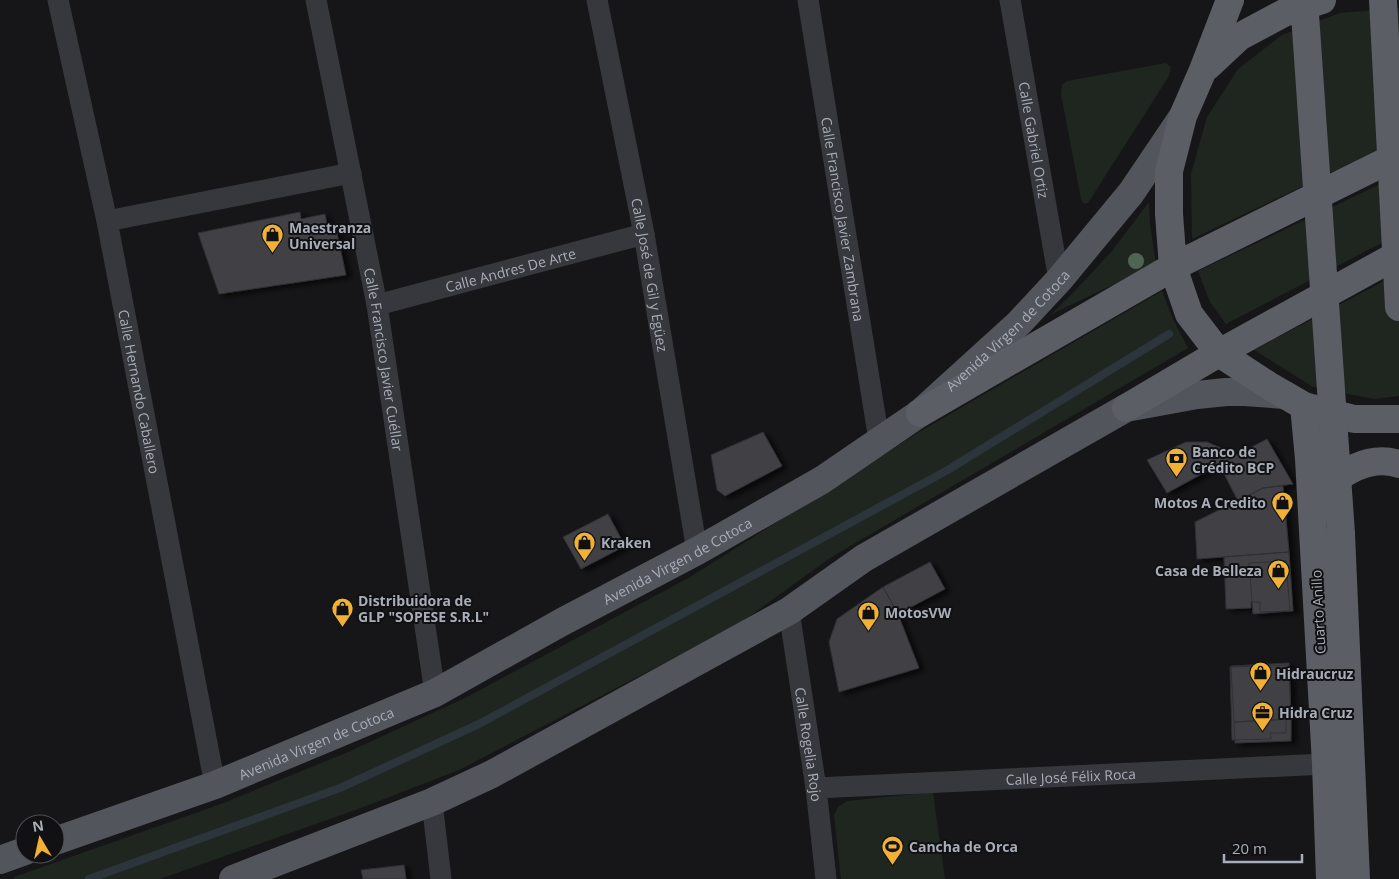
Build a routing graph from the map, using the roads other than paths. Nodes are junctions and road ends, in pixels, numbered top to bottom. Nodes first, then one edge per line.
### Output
1 (58, 0) edge
2 (316, 0) edge
3 (597, 0) edge
4 (808, 0) edge
5 (1010, 0) edge
6 (1230, 0) edge
7 (1304, 0) edge
8 (1322, 0) edge
9 (1383, 0) edge
10 (1203, 70) junction
11 (1183, 116) junction
12 (1399, 155) edge
13 (351, 173) junction
14 (107, 221) junction
15 (644, 234) junction
16 (1399, 254) edge
17 (1174, 267) junction
18 (1059, 280) junction
19 (377, 305) junction
20 (1399, 307) edge
21 (1219, 353) junction
22 (1294, 400) junction
23 (1126, 408) junction
24 (920, 413) junction
25 (1399, 419) edge
26 (879, 440) junction
27 (1399, 464) edge
28 (1313, 535) junction
29 (697, 551) junction
30 (789, 611) junction
31 (435, 693) junction
32 (1326, 764) junction
33 (215, 785) junction
34 (816, 788) junction
35 (432, 802) junction
36 (65, 838) edge
37 (15, 855) edge
38 (0, 860) edge
39 (233, 879) edge
40 (441, 879) edge
41 (826, 879) edge
42 (1330, 879) edge
43 (1356, 879) edge

1 - 14 street, Calle Hernando Caballero
2 - 13 street, Calle Francisco Javier Cuéllar
3 - 15 street, Calle José de Gil y Egüez
4 - 26 street, Calle Francisco Javier Zambrana
5 - 18 street, Calle Gabriel Ortiz
6 - 10 highway
7 - 43 highway, bridge
8 - 10 highway
9 - 20 highway, bridge
10 - 11 highway
11 - 17 highway
11 - 18 main road, Avenida Virgen de Cotoca
12 - 17 highway
13 - 14 street
13 - 19 street, Calle Francisco Javier Cuéllar
14 - 33 street, Calle Hernando Caballero
15 - 19 street, Calle Andres De Arte
15 - 29 street, Calle José de Gil y Egüez
16 - 21 highway
17 - 21 highway
17 - 24 highway
18 - 24 main road, Avenida Virgen de Cotoca
19 - 31 street, Calle Francisco Javier Cuéllar
21 - 22 highway
21 - 23 highway
22 - 23 main road
22 - 25 highway
22 - 28 highway, Cuarto Anillo
23 - 30 main road
24 - 26 main road, Avenida Virgen de Cotoca
26 - 29 main road, Avenida Virgen de Cotoca
27 - 28 highway
28 - 32 highway, Cuarto Anillo
29 - 31 main road, Avenida Virgen de Cotoca
30 - 34 street, Calle Rogelia Rojo
30 - 35 main road
31 - 33 main road, Avenida Virgen de Cotoca
32 - 34 street, Calle José Félix Roca
32 - 42 highway, Cuarto Anillo
33 - 36 main road, Avenida Virgen de Cotoca
34 - 41 street, Calle Rogelia Rojo
35 - 39 main road
35 - 40 street
37 - 38 main road

